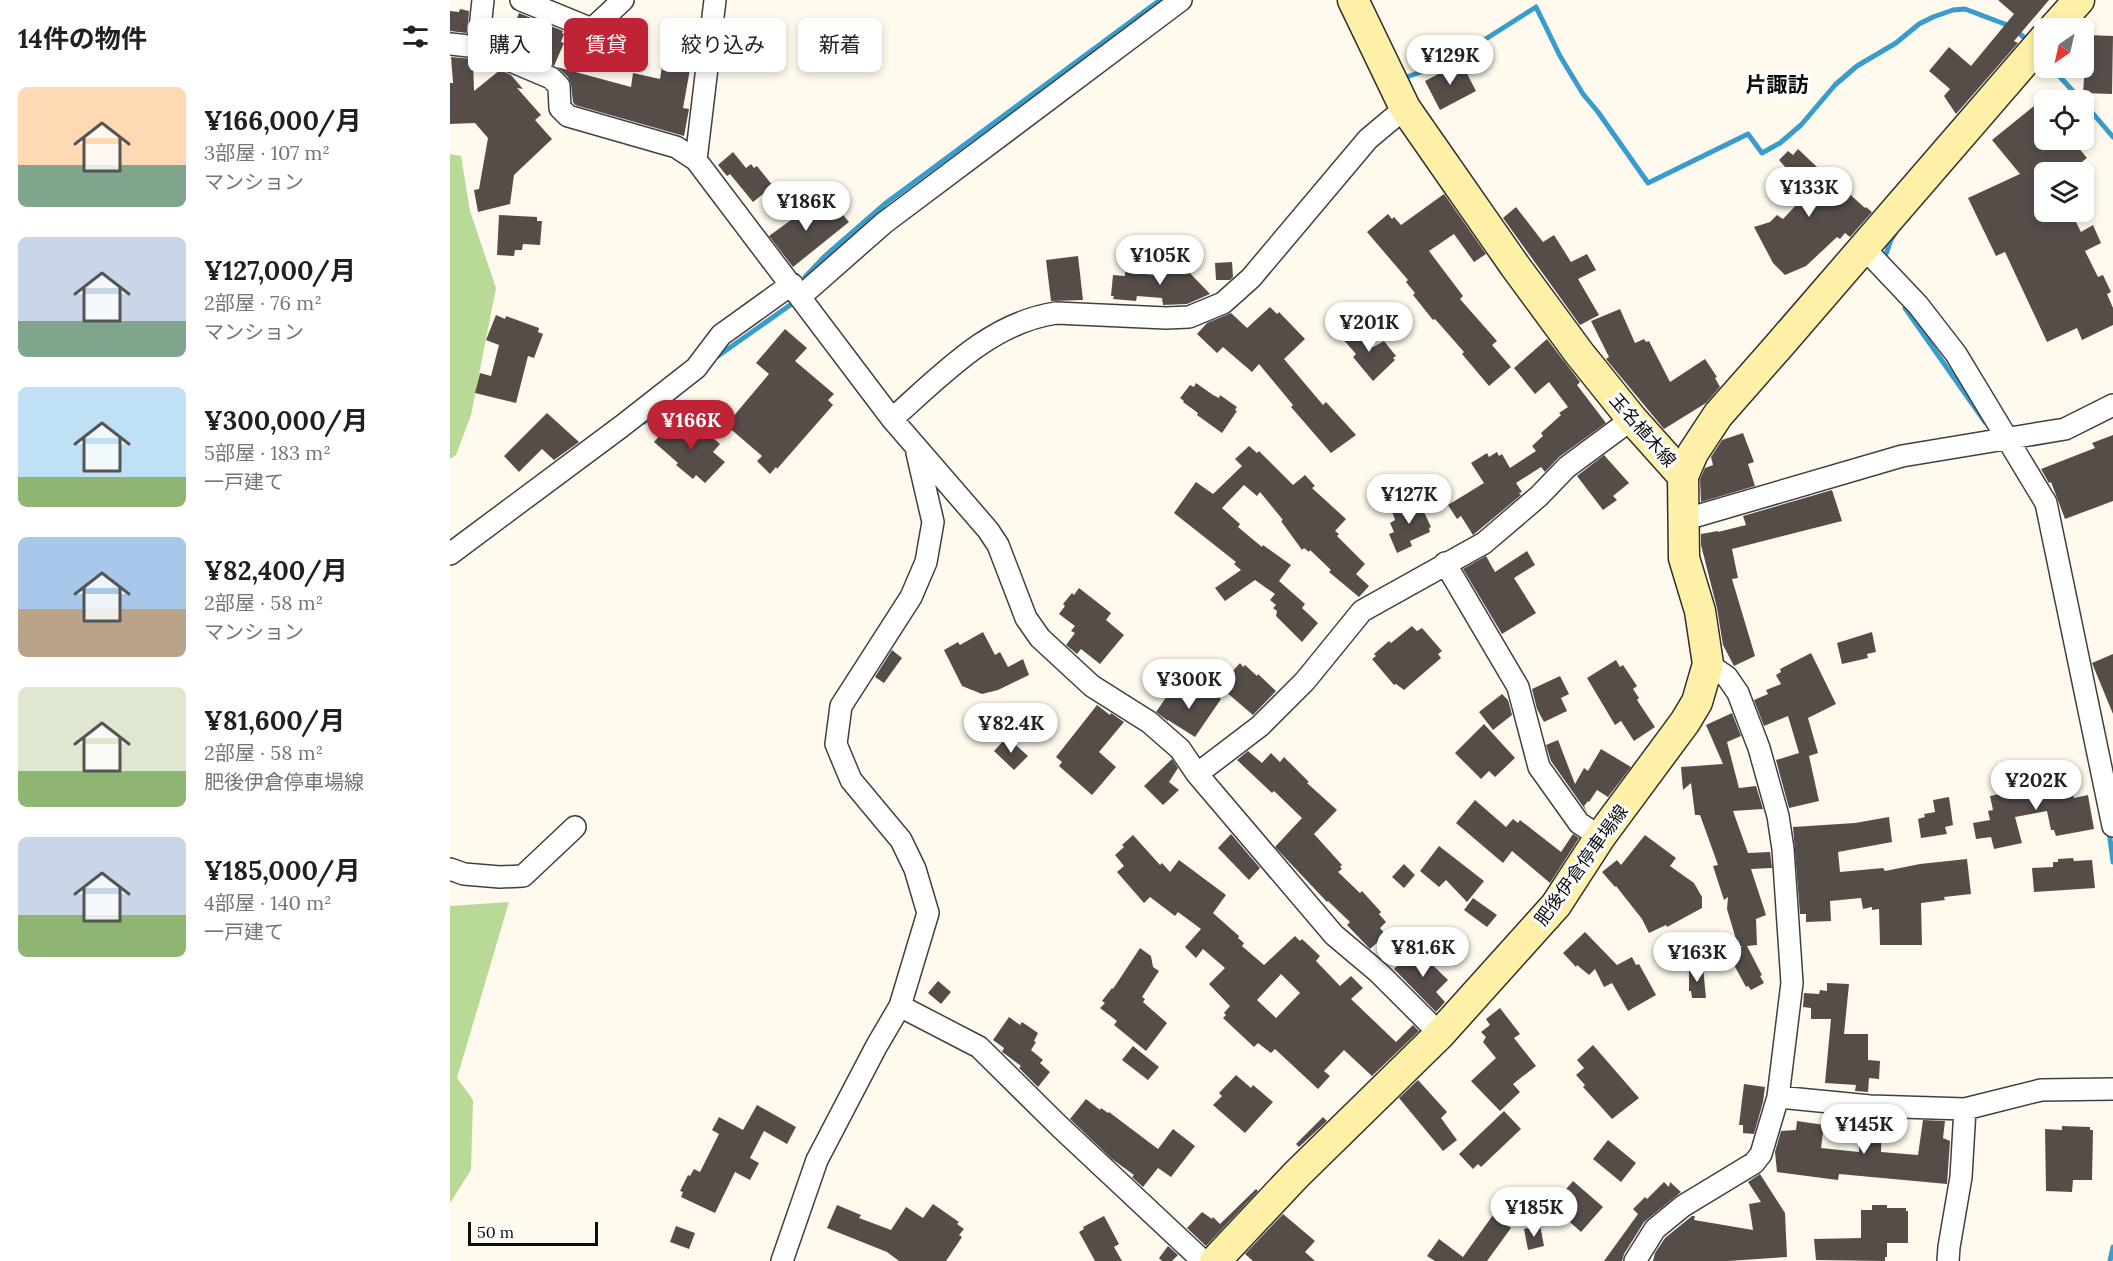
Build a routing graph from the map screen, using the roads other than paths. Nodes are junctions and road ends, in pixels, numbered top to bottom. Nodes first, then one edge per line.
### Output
1 (483, 0) edge
2 (521, 0) edge
3 (623, 0) edge
4 (716, 0) edge
5 (1181, 0) edge
6 (1353, 0) edge
7 (2079, 0) edge
8 (481, 18) edge
9 (2063, 18) edge
10 (450, 44) edge
11 (468, 46) edge
12 (2034, 51) edge
13 (537, 72) edge
14 (1405, 108) junction
15 (696, 160) junction
16 (1863, 247) junction
17 (796, 290) junction
18 (2113, 405) edge
19 (892, 419) junction
20 (1632, 419) junction
21 (2009, 438) junction
22 (917, 449) junction
23 (1683, 476) junction
24 (1683, 520) junction
25 (450, 554) edge
26 (1445, 563) junction
27 (1708, 664) junction
28 (1197, 774) junction
29 (2113, 826) edge
30 (575, 827) dead end
31 (1600, 837) junction
32 (450, 869) edge
33 (900, 1006) junction
34 (1440, 1034) junction
35 (2109, 1090) edge
36 (1778, 1097) junction
37 (1965, 1109) junction
38 (782, 1261) edge
39 (1203, 1261) edge
40 (1215, 1261) edge
41 (1635, 1261) edge
42 (1948, 1261) edge

1 - 8 street
2 - 3 street
4 - 15 street
5 - 17 street
6 - 14 main road, 玉名植木線
7 - 9 main road, 玉名植木線
10 - 11 street
12 - 16 main road, 玉名植木線
13 - 15 street
14 - 19 street
14 - 20 main road, 玉名植木線
15 - 17 street
16 - 21 street
16 - 23 main road, 玉名植木線
17 - 19 street
17 - 25 street
18 - 21 street
19 - 22 street
20 - 23 main road, 玉名植木線
20 - 26 street
21 - 24 street
21 - 29 street
22 - 28 street
22 - 33 street
23 - 24 main road, 肥後伊倉停車場線
24 - 27 main road, 肥後伊倉停車場線
26 - 28 street
26 - 31 street
27 - 31 main road, 肥後伊倉停車場線
27 - 36 street
28 - 34 street
30 - 32 street
31 - 34 main road, 肥後伊倉停車場線
33 - 38 street
33 - 39 street
34 - 40 main road, 肥後伊倉停車場線
35 - 37 street
36 - 37 street
36 - 41 street
37 - 42 street

